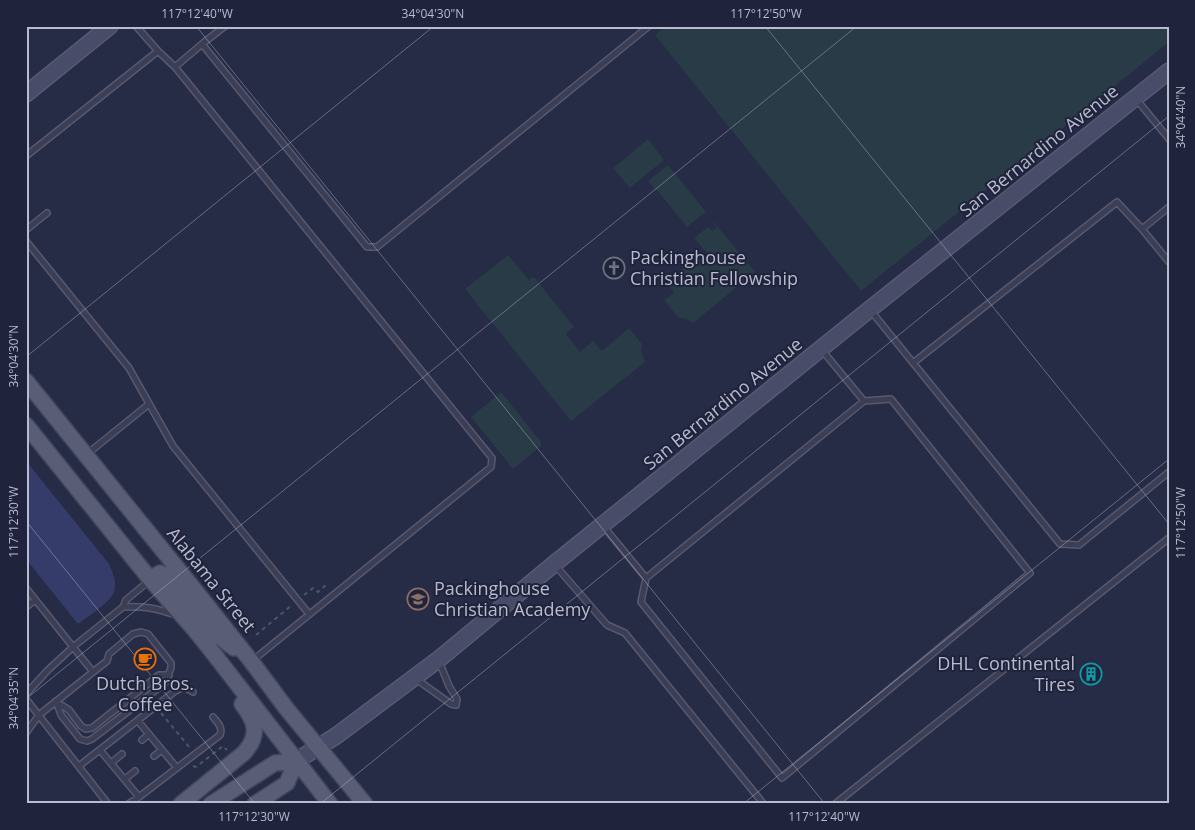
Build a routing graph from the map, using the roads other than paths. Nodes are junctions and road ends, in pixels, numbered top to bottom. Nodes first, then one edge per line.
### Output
1 (110, 26) edge
2 (136, 26) edge
3 (225, 26) edge
4 (648, 26) edge
5 (202, 44) junction
6 (158, 51) junction
7 (175, 67) junction
8 (1169, 71) edge
9 (26, 94) edge
10 (1135, 98) junction
11 (1169, 139) edge
12 (26, 156) edge
13 (1169, 207) edge
14 (47, 213) dead end
15 (1142, 229) junction
16 (26, 230) edge
17 (26, 241) edge
18 (1169, 262) edge
19 (870, 309) junction
20 (821, 349) junction
21 (914, 363) junction
22 (26, 381) edge
23 (864, 402) junction
24 (149, 404) junction
25 (26, 425) edge
26 (86, 455) junction
27 (1169, 472) edge
28 (603, 525) junction
29 (1169, 538) edge
30 (554, 564) junction
31 (646, 578) junction
32 (150, 580) junction
33 (26, 588) edge
34 (36, 600) junction
35 (26, 607) edge
36 (122, 607) junction
37 (309, 614) junction
38 (184, 618) junction
39 (73, 647) junction
40 (214, 654) junction
41 (439, 659) junction
42 (251, 661) junction
43 (93, 672) junction
44 (169, 674) junction
45 (414, 677) junction
46 (193, 692) dead end
47 (26, 694) edge
48 (26, 699) edge
49 (56, 702) junction
50 (40, 715) junction
51 (213, 717) dead end
52 (138, 721) junction
53 (26, 733) edge
54 (149, 734) junction
55 (142, 740) dead end
56 (319, 747) junction
57 (100, 750) junction
58 (162, 750) junction
59 (122, 754) dead end
60 (154, 756) dead end
61 (296, 761) junction
62 (111, 763) junction
63 (79, 766) junction
64 (177, 768) junction
65 (135, 771) dead end
66 (124, 780) junction
67 (139, 797) junction
68 (108, 804) edge
69 (128, 804) edge
70 (181, 804) edge
71 (211, 804) edge
72 (255, 804) edge
73 (330, 804) edge
74 (365, 804) edge
75 (759, 804) edge
76 (835, 804) edge

1 - 9 main road
2 - 6 lane
3 - 5 lane
4 - 5 lane
5 - 7 lane
6 - 7 lane
6 - 12 lane
7 - 37 lane
8 - 10 main road, San Bernardino Avenue
10 - 11 lane
10 - 19 main road, San Bernardino Avenue
13 - 15 lane
14 - 16 lane
15 - 18 lane
15 - 21 lane
17 - 24 lane
19 - 20 main road, San Bernardino Avenue
19 - 21 lane
20 - 23 lane
20 - 28 main road, San Bernardino Avenue
21 - 27 lane
22 - 26 main road, Alabama Street
23 - 31 lane
23 - 31 lane
24 - 26 lane
24 - 37 lane
25 - 32 main road
26 - 42 main road, Alabama Street
28 - 30 main road, San Bernardino Avenue
28 - 31 lane
29 - 76 lane
30 - 41 main road, San Bernardino Avenue
30 - 75 lane
32 - 36 lane
32 - 38 main road
32 - 42 main road
33 - 34 lane
34 - 35 lane
34 - 39 lane
36 - 38 lane
36 - 39 lane
37 - 42 lane
38 - 40 main road
39 - 43 lane
39 - 47 lane
40 - 61 main road
40 - 70 main road
41 - 45 main road, San Bernardino Avenue
41 - 45 lane
42 - 56 main road, Alabama Street
43 - 44 lane
43 - 49 lane
44 - 49 lane
44 - 49 lane
45 - 56 main road, San Bernardino Avenue
46 - 52 lane
48 - 50 lane
49 - 50 lane
50 - 53 lane
50 - 63 lane
51 - 64 lane
52 - 54 lane
52 - 57 lane
54 - 55 lane
54 - 58 lane
56 - 61 main road, San Bernardino Avenue
56 - 74 main road, Alabama Street
57 - 62 lane
57 - 63 lane
58 - 60 lane
58 - 64 lane
59 - 62 lane
61 - 71 main road, San Bernardino Avenue
61 - 72 main road
61 - 73 main road
62 - 66 lane
63 - 68 lane
64 - 67 lane
65 - 66 lane
66 - 67 lane
67 - 69 lane

